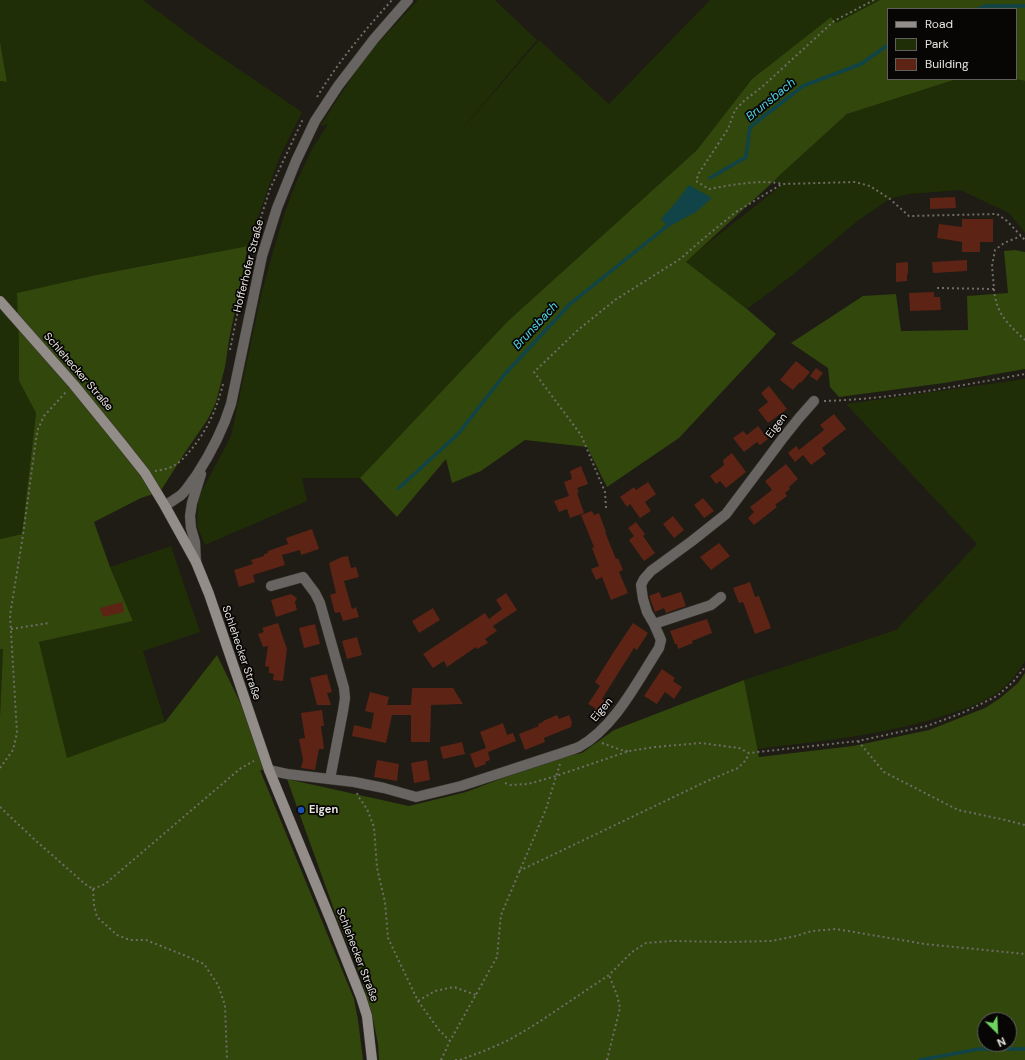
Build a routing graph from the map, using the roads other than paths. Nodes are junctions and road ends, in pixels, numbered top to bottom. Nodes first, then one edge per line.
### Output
1 (408, 0) edge
2 (0, 301) edge
3 (814, 401) road end
4 (204, 465) junction
5 (166, 506) junction
6 (196, 562) junction
7 (271, 586) dead end
8 (721, 597) dead end
9 (654, 624) junction
10 (269, 770) junction
11 (330, 779) junction
12 (372, 1060) edge

1 - 4 street, Hofferhofer Straße
2 - 5 main road, Schlehecker Straße
3 - 9 street, Eigen
4 - 5 street, Hofferhofer Straße
4 - 6 street
5 - 6 main road, Schlehecker Straße
6 - 10 main road, Schlehecker Straße
7 - 11 street
8 - 9 street
9 - 11 street, Eigen
10 - 11 street, Eigen
10 - 12 main road, Schlehecker Straße

